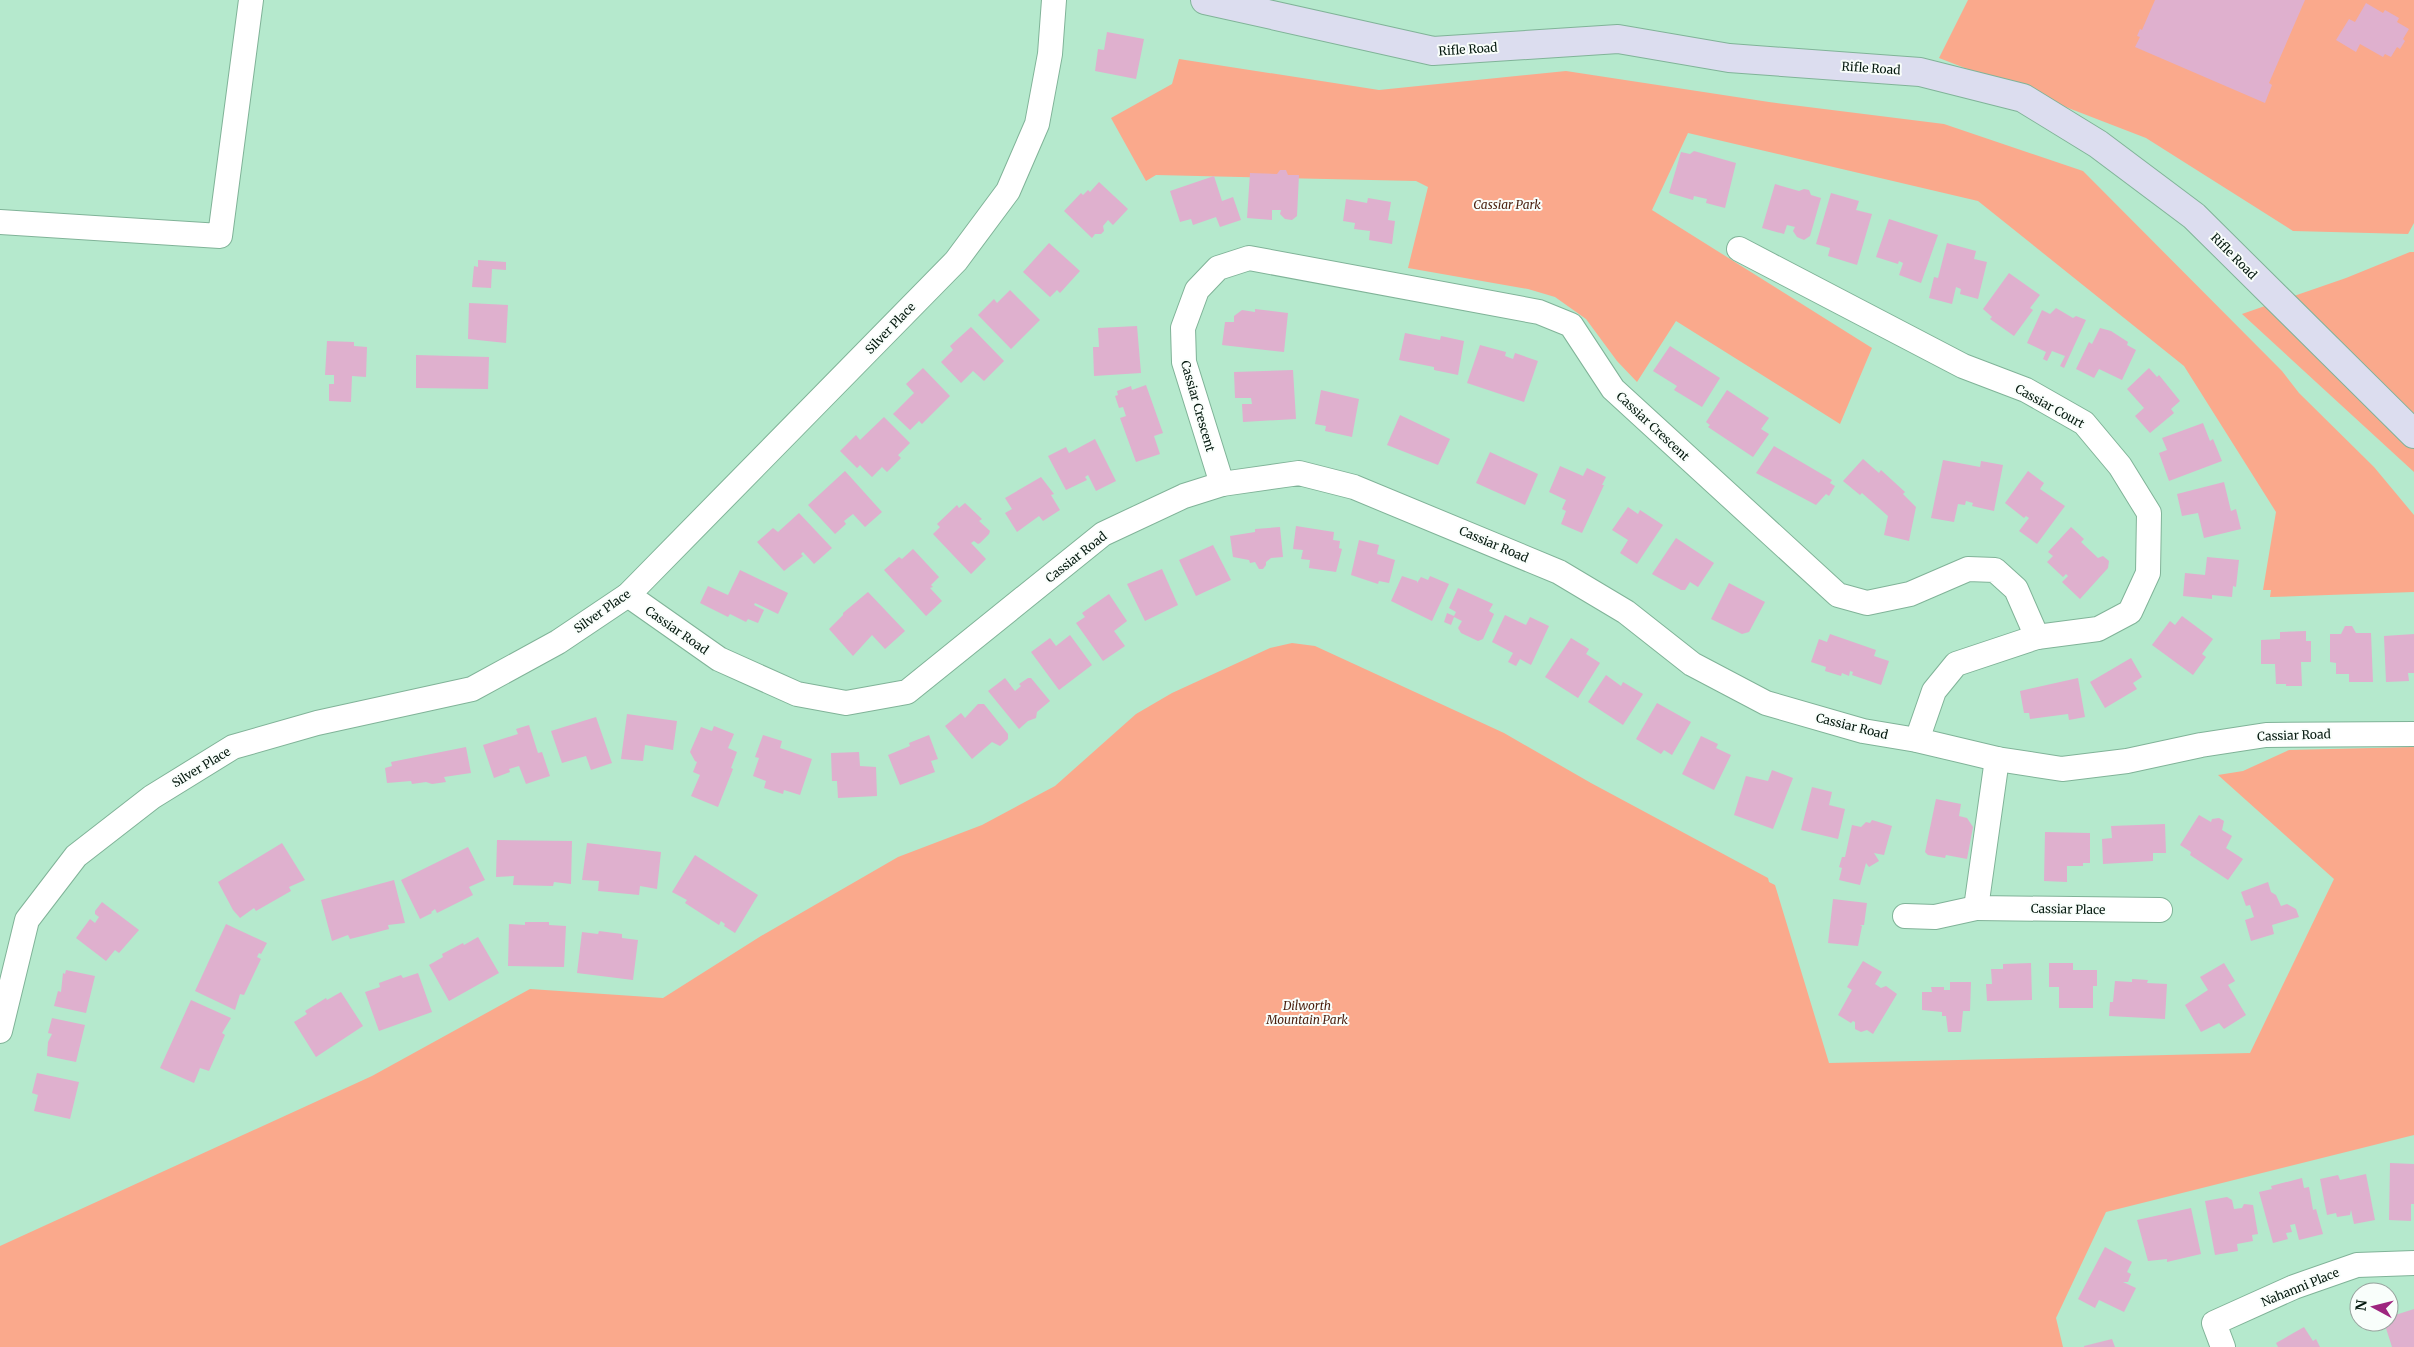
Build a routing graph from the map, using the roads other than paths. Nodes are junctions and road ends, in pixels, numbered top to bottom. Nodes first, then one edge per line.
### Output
1 (251, 0) edge
2 (1054, 0) edge
3 (1205, 0) edge
4 (0, 222) edge
5 (1739, 249) dead end
6 (2414, 434) edge
7 (1222, 484) junction
8 (628, 595) junction
9 (2037, 637) junction
10 (2414, 734) edge
11 (1917, 740) junction
12 (1997, 759) junction
13 (1976, 908) junction
14 (2160, 910) dead end
15 (1905, 916) dead end
16 (0, 1031) edge
17 (2414, 1263) edge
18 (2224, 1347) edge

1 - 4 street
2 - 8 street, Silver Place
3 - 6 street, Rifle Road
5 - 9 street, Cassiar Court
7 - 8 street, Cassiar Road
7 - 9 street, Cassiar Crescent
7 - 11 street, Cassiar Road
8 - 16 street, Silver Place
9 - 11 street
10 - 12 street, Cassiar Road
11 - 12 street, Cassiar Road
12 - 13 street
13 - 14 street, Cassiar Place
13 - 15 street, Cassiar Place
17 - 18 street, Nahanni Place

